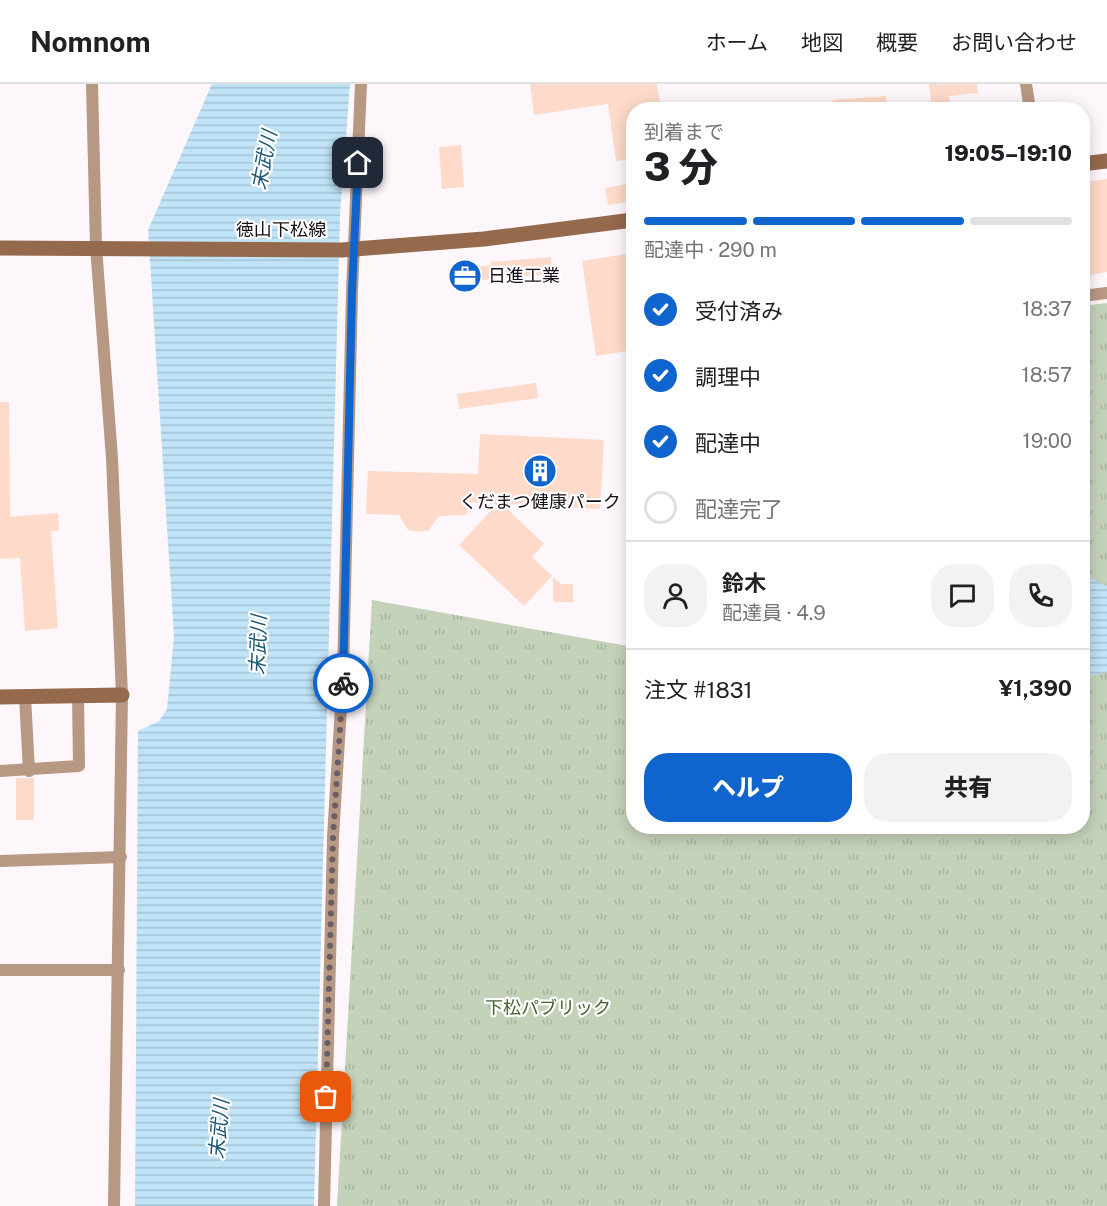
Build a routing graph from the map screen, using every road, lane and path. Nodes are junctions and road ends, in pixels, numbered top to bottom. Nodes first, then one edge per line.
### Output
1 (92, 84) edge
2 (361, 84) edge
3 (1026, 84) edge
4 (1029, 102) edge
5 (1107, 161) edge
6 (1090, 163) edge
7 (626, 221) edge
8 (0, 248) edge
9 (96, 248) junction
10 (349, 250) junction
11 (1107, 293) edge
12 (1090, 295) edge
13 (122, 695) junction
14 (78, 696) junction
15 (0, 697) edge
16 (25, 697) junction
17 (0, 771) edge
18 (28, 771) junction
19 (121, 857) junction
20 (0, 861) edge
21 (0, 970) edge
22 (119, 970) junction
23 (114, 1206) edge
24 (324, 1206) edge

1 - 9 street
2 - 10 street
3 - 4 street
5 - 6 main road
7 - 10 main road, 徳山下松線
8 - 9 main road, 徳山下松線
9 - 10 main road, 徳山下松線
9 - 13 street
10 - 24 street
11 - 12 street
13 - 14 main road
13 - 19 street
14 - 16 main road
14 - 18 street
15 - 16 main road
16 - 18 street
17 - 18 street
19 - 20 street
19 - 22 street
21 - 22 street
22 - 23 street

